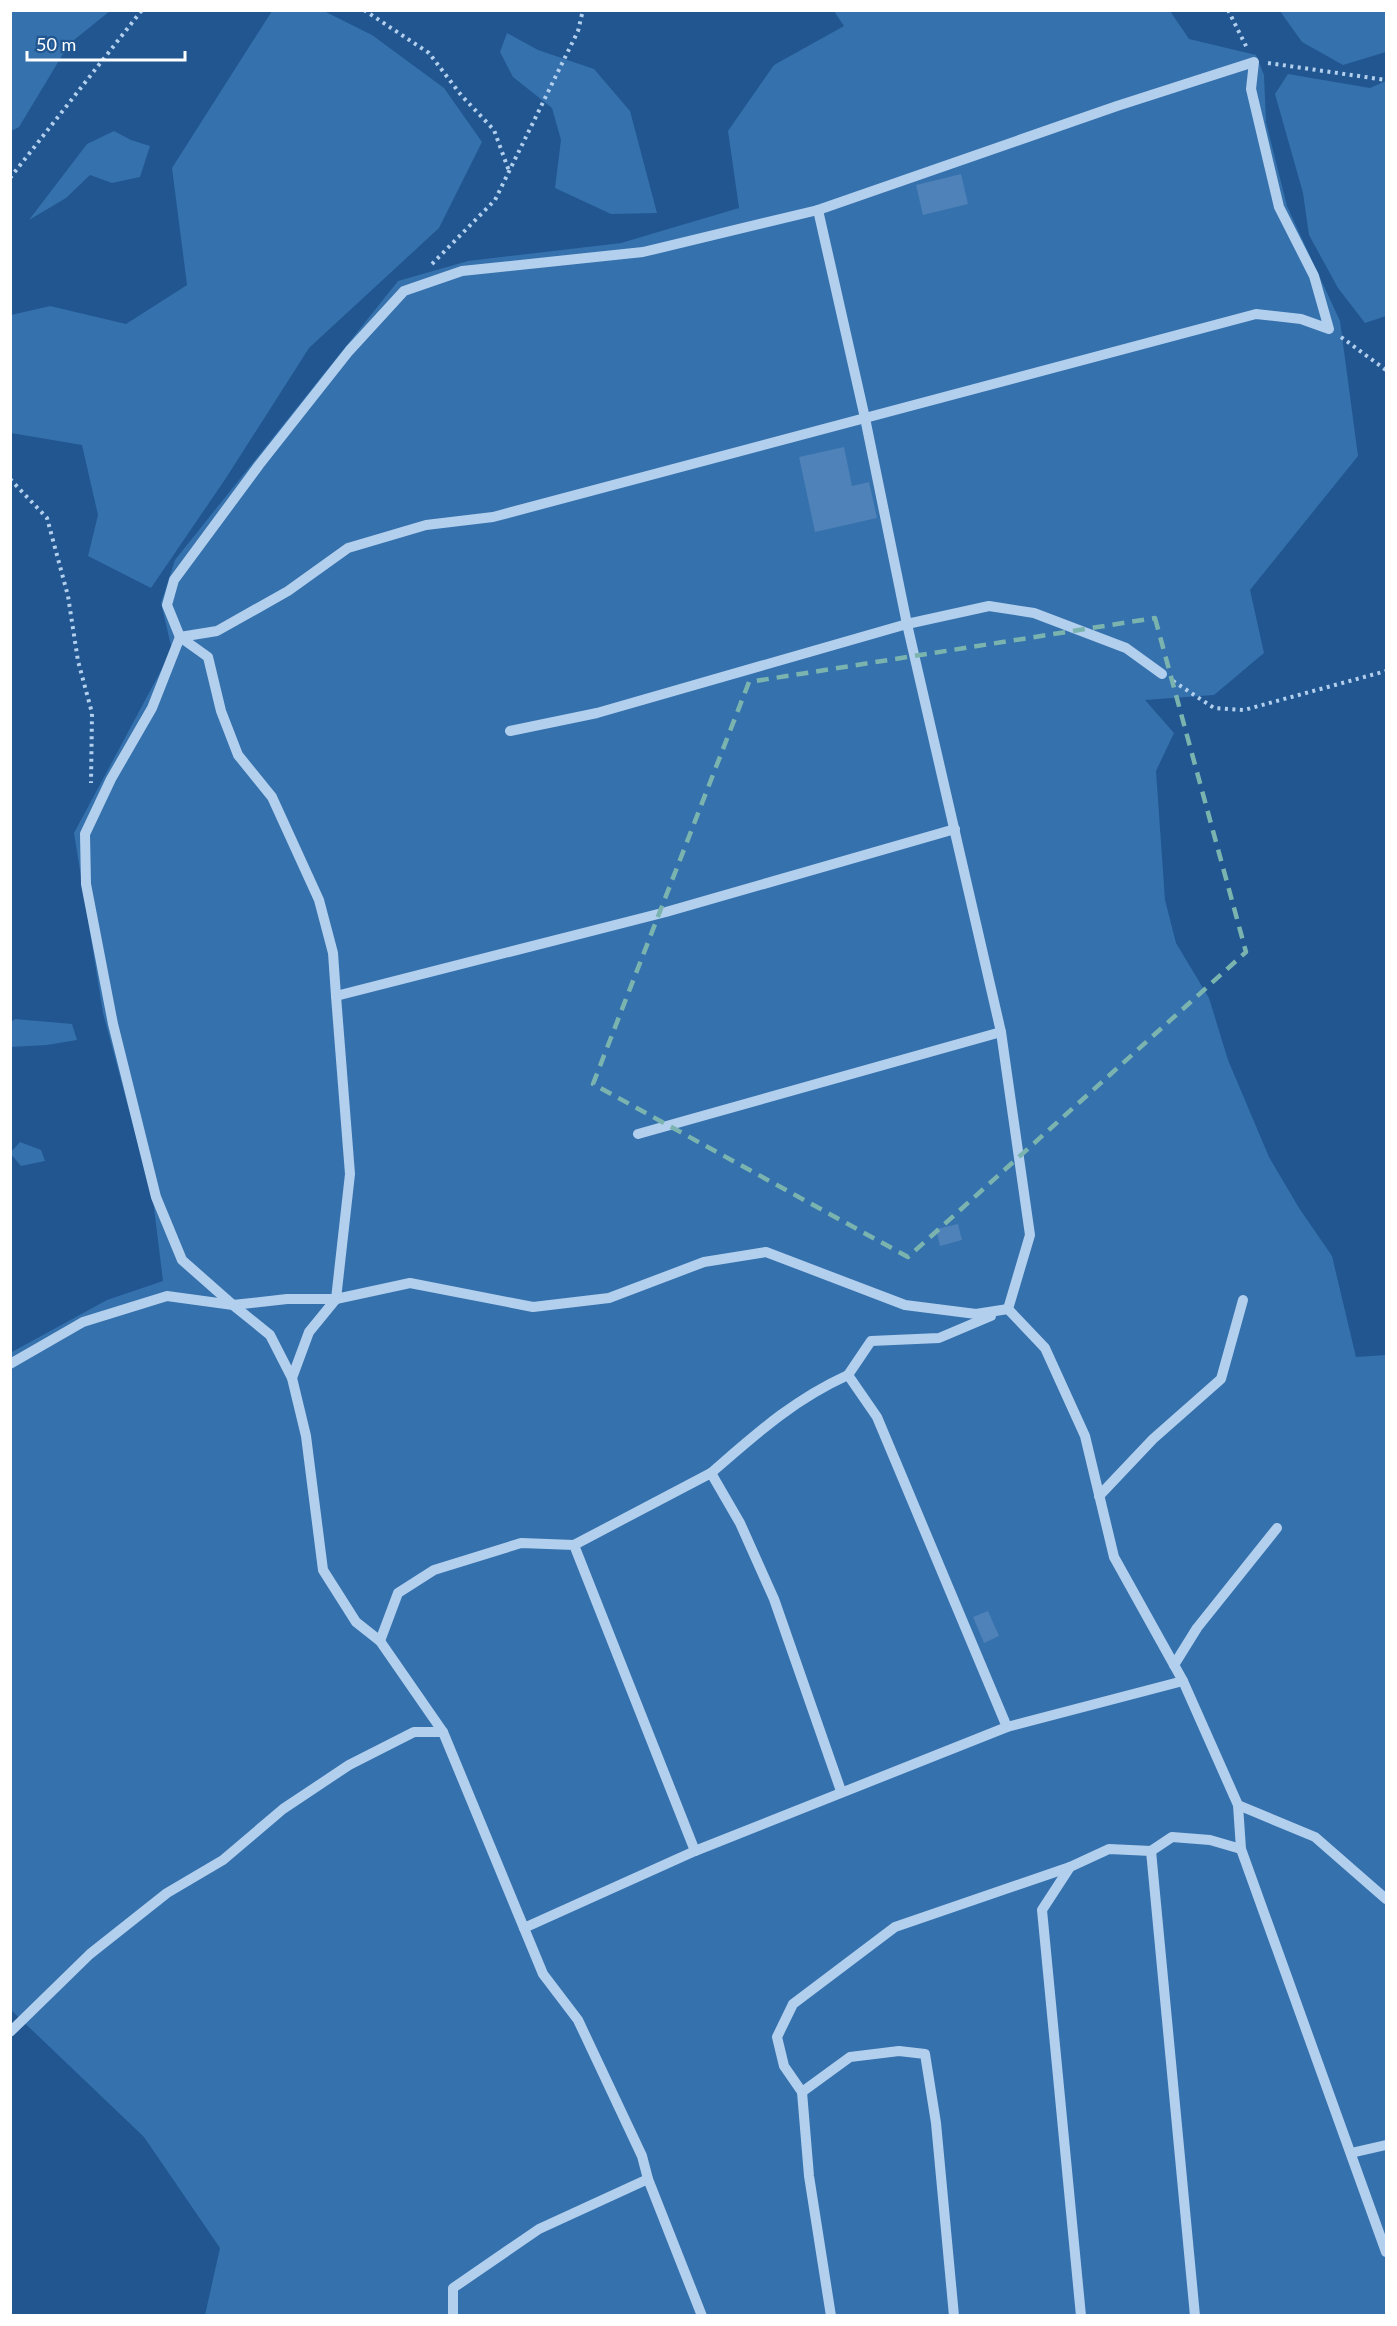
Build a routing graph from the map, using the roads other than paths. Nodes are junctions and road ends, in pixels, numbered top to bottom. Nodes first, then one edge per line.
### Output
1 (818, 210) junction
2 (865, 418) junction
3 (907, 624) junction
4 (180, 637) junction
5 (1162, 674) road end
6 (510, 731) dead end
7 (955, 829) junction
8 (336, 996) junction
9 (1002, 1032) junction
10 (638, 1134) dead end
11 (336, 1299) junction
12 (1244, 1300) dead end
13 (233, 1305) junction
14 (1008, 1309) junction
15 (10, 1364) edge
16 (848, 1375) junction
17 (292, 1378) junction
18 (711, 1473) junction
19 (1100, 1496) junction
20 (1277, 1528) dead end
21 (574, 1545) junction
22 (380, 1641) junction
23 (1174, 1665) junction
24 (1183, 1681) junction
25 (1007, 1727) junction
26 (443, 1731) junction
27 (841, 1791) junction
28 (1238, 1805) junction
29 (1241, 1850) junction
30 (695, 1851) junction
31 (1151, 1851) junction
32 (1070, 1867) junction
33 (1386, 1899) edge
34 (524, 1928) junction
35 (10, 2032) edge
36 (802, 2092) junction
37 (1386, 2145) edge
38 (1351, 2153) junction
39 (648, 2179) junction
40 (1386, 2252) edge
41 (453, 2316) edge
42 (702, 2316) edge
43 (831, 2316) edge
44 (954, 2316) edge
45 (1081, 2316) edge
46 (1195, 2316) edge

1 - 2 lane
1 - 2 lane
1 - 4 lane
2 - 3 lane
2 - 4 lane
3 - 5 lane
3 - 6 lane
3 - 7 lane
4 - 8 lane
4 - 13 lane
7 - 8 lane
7 - 9 lane
8 - 11 lane
9 - 10 lane
9 - 14 lane
11 - 13 lane
11 - 14 lane
11 - 17 lane
12 - 19 lane
13 - 15 lane
13 - 17 lane
14 - 16 lane
14 - 19 lane
16 - 18 lane
16 - 25 lane
17 - 22 lane
18 - 21 lane
18 - 27 lane
19 - 23 lane
20 - 23 lane
21 - 22 lane
21 - 30 lane
22 - 26 lane
23 - 24 lane
24 - 25 lane
24 - 28 lane
25 - 27 lane
26 - 34 lane
26 - 35 lane
27 - 30 lane
28 - 29 lane
28 - 33 lane
29 - 31 lane
29 - 38 lane
30 - 34 lane
31 - 32 lane
31 - 46 lane
32 - 36 lane
32 - 45 lane
34 - 39 lane
36 - 43 lane
36 - 44 lane
37 - 38 lane
38 - 40 lane
39 - 41 lane
39 - 42 lane

